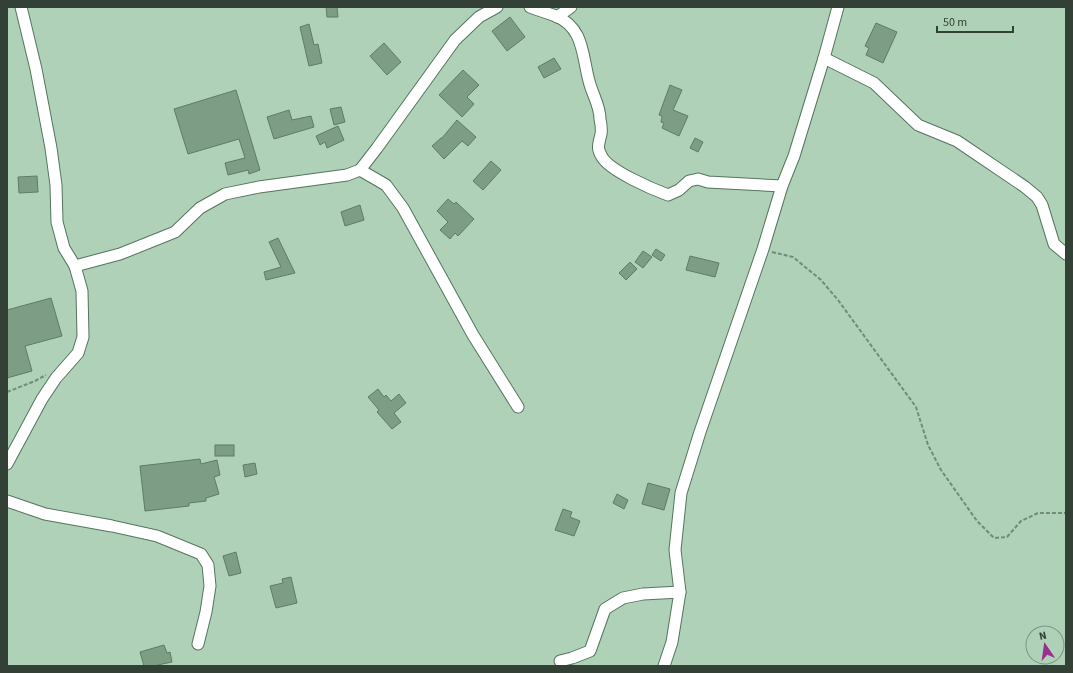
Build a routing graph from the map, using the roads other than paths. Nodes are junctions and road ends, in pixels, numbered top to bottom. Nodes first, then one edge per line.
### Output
1 (21, 7) edge
2 (498, 7) edge
3 (530, 7) edge
4 (571, 7) edge
5 (838, 7) edge
6 (557, 16) junction
7 (824, 58) junction
8 (360, 170) junction
9 (782, 186) junction
10 (1066, 254) edge
11 (75, 266) junction
12 (518, 408) dead end
13 (7, 464) edge
14 (7, 501) edge
15 (680, 592) junction
16 (198, 644) dead end
17 (560, 661) dead end
18 (664, 666) edge

1 - 11 street
2 - 8 street
3 - 6 street
4 - 6 street
5 - 7 street
6 - 9 street
7 - 9 street
7 - 10 street
8 - 11 street
8 - 12 street
9 - 15 street
11 - 13 street
14 - 16 street
15 - 17 street
15 - 18 street

